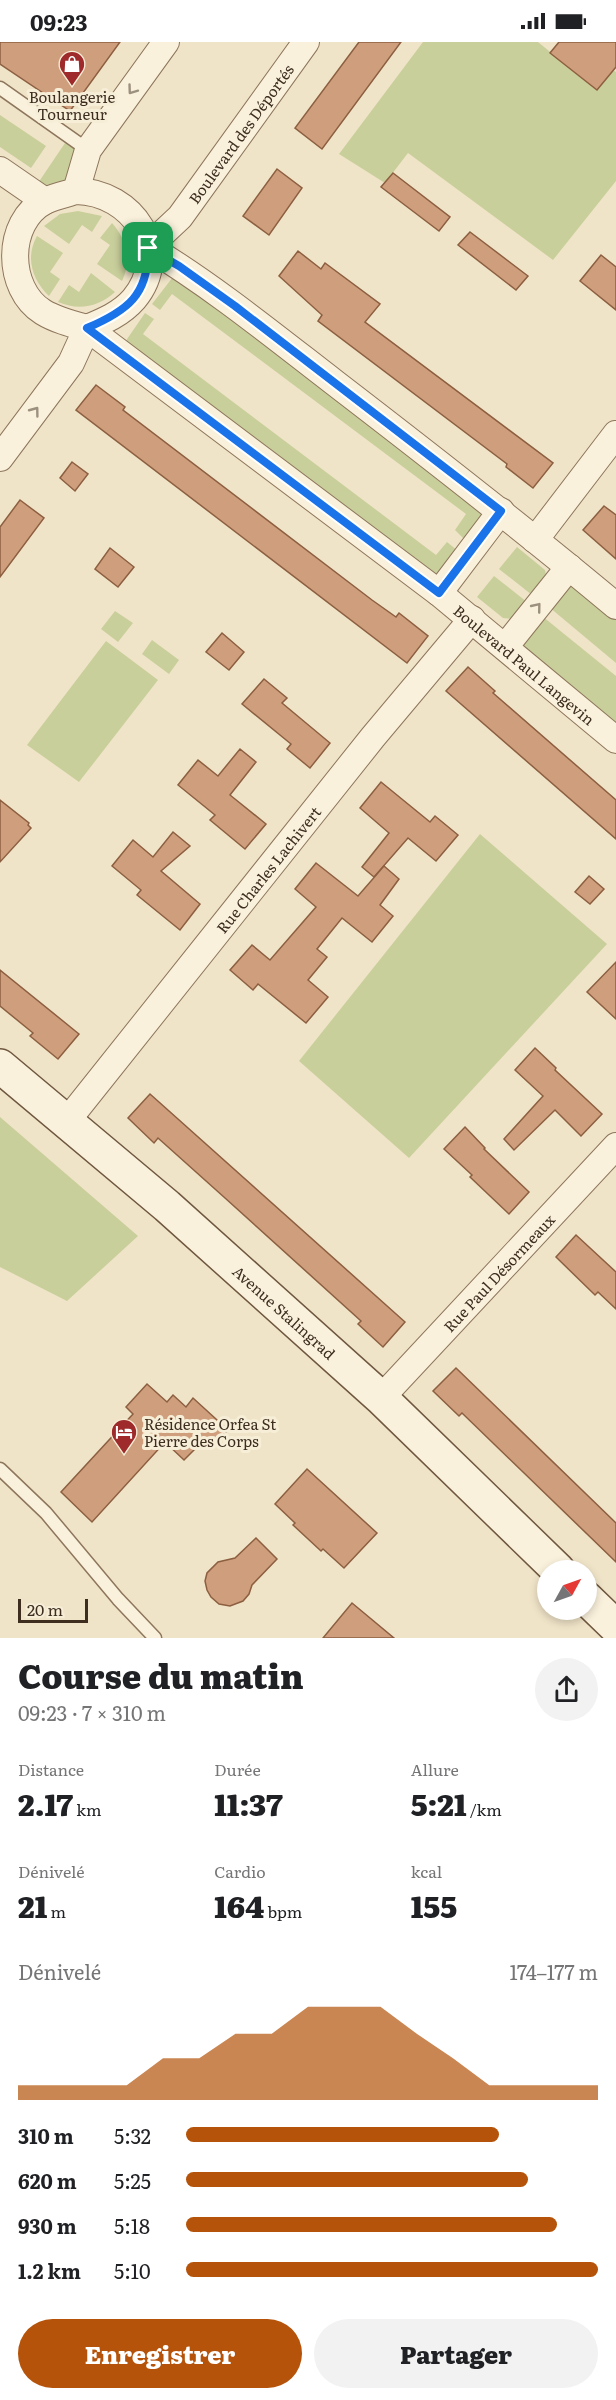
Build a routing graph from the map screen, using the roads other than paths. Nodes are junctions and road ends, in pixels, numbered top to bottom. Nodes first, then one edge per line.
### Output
1 (166, 42) edge
2 (306, 42) edge
3 (0, 88) edge
4 (88, 150) junction
5 (0, 170) edge
6 (76, 190) junction
7 (45, 201) junction
8 (8, 238) edge
9 (148, 248) junction
10 (8, 278) edge
11 (87, 328) junction
12 (616, 434) edge
13 (0, 458) edge
14 (501, 511) junction
15 (535, 540) junction
16 (569, 567) junction
17 (439, 593) junction
18 (616, 606) edge
19 (472, 619) junction
20 (505, 647) junction
21 (616, 740) edge
22 (0, 1066) edge
23 (67, 1121) junction
24 (616, 1146) edge
25 (381, 1398) junction
26 (0, 1469) edge
27 (548, 1560) edge
28 (597, 1609) edge
29 (616, 1627) edge
30 (155, 1638) edge

1 -> 4 street
2 - 9 street, Boulevard des Déportés
3 - 4 lane
4 - 6 street
5 - 7 street
6 - 7 street
6 - 9 street
7 - 8 street
8 - 10 street
9 - 11 street
9 - 14 street
10 - 11 street
13 -> 11 street
11 - 17 street, Boulevard Paul Langevin
12 - 15 street
14 - 15 street
14 - 17 street
15 - 16 street
16 - 18 street
20 -> 16 street
17 - 19 street, Boulevard Paul Langevin
19 - 20 street, Boulevard Paul Langevin
19 - 23 street, Rue Charles Lachivert
20 - 21 street, Boulevard Paul Langevin
22 - 23 street, Avenue Stalingrad
23 - 25 street, Avenue Stalingrad
24 - 25 street, Rue Paul Désormeaux
25 - 27 street, Avenue Stalingrad
26 - 30 lane
28 - 29 street

